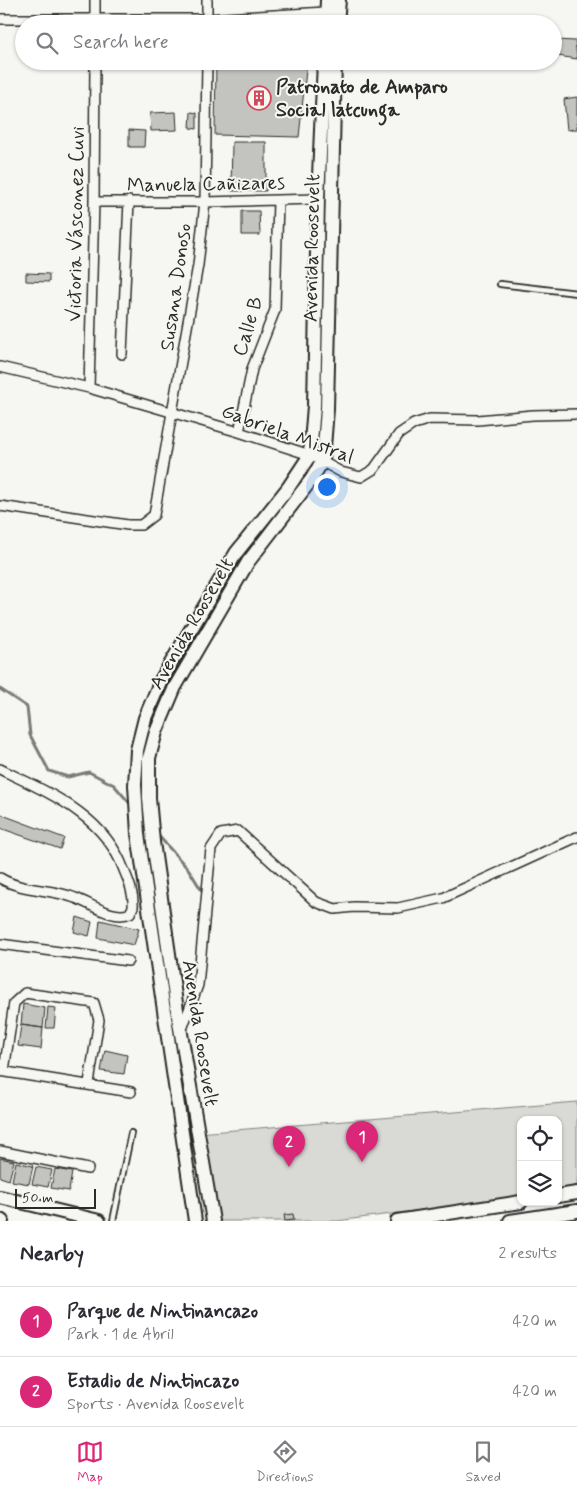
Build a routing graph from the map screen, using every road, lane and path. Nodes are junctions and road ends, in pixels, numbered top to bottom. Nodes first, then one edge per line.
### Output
1 (95, 0) edge
2 (207, 0) edge
3 (339, 0) edge
4 (326, 12) edge
5 (95, 15) edge
6 (207, 15) edge
7 (286, 15) edge
8 (338, 15) edge
9 (0, 19) edge
10 (15, 19) edge
11 (95, 70) edge
12 (207, 70) edge
13 (324, 70) edge
14 (335, 70) edge
15 (318, 199) junction
16 (278, 200) junction
17 (129, 201) junction
18 (94, 202) junction
19 (205, 202) junction
20 (500, 284) dead end
21 (577, 292) edge
22 (122, 354) dead end
23 (0, 367) edge
24 (89, 388) junction
25 (174, 413) junction
26 (577, 414) edge
27 (240, 432) junction
28 (310, 455) junction
29 (323, 460) junction
30 (0, 506) edge
31 (0, 769) edge
32 (577, 837) edge
33 (0, 878) edge
34 (0, 944) edge
35 (128, 962) dead end
36 (177, 1010) junction
37 (163, 1012) junction
38 (180, 1032) junction
39 (2, 1071) edge
40 (89, 1083) junction
41 (130, 1092) dead end
42 (131, 1133) dead end
43 (0, 1151) edge
44 (88, 1169) dead end
45 (577, 1193) edge
46 (562, 1195) edge
47 (0, 1197) edge
48 (517, 1203) edge
49 (577, 1211) edge
50 (99, 1221) edge
51 (112, 1221) edge
52 (195, 1221) edge
53 (213, 1221) edge
54 (397, 1221) edge
55 (510, 1221) edge

1 - 5 street
2 - 6 street
3 - 8 street
4 - 7 street
9 - 10 street
11 - 18 street, Victoria Vásconez Cuvi
12 - 19 street, Susana Donoso
13 - 15 street, Avenida Roosevelt
14 - 29 street, Avenida Roosevelt
15 - 16 street, Manuela Cañizares
15 - 28 street, Avenida Roosevelt
16 - 19 street, Manuela Cañizares
16 - 27 street, Calle B
17 - 18 street, Manuela Cañizares
17 - 19 street, Manuela Cañizares
17 - 22 street
18 - 24 street, Victoria Vásconez Cuvi
19 - 25 street, Susana Donoso
20 - 21 lane
23 - 24 street, Gabriela Mistral
24 - 25 street, Gabriela Mistral
25 - 27 street, Gabriela Mistral
25 - 30 street, Susana Donoso
26 - 29 street, Gabriela Mistral
27 - 28 street, Gabriela Mistral
28 - 29 street, Gabriela Mistral
28 - 37 street, Avenida Roosevelt
29 - 36 street, Avenida Roosevelt
31 - 33 street
32 - 38 street
34 - 35 street
36 - 37 street
36 - 38 street, Avenida Roosevelt
37 - 52 street, Avenida Roosevelt
38 - 53 street, Avenida Roosevelt
39 - 40 street
39 - 40 street
40 - 41 street
42 - 51 lane
43 - 44 street
45 - 46 street
47 - 50 street
48 - 54 street
49 - 55 street

